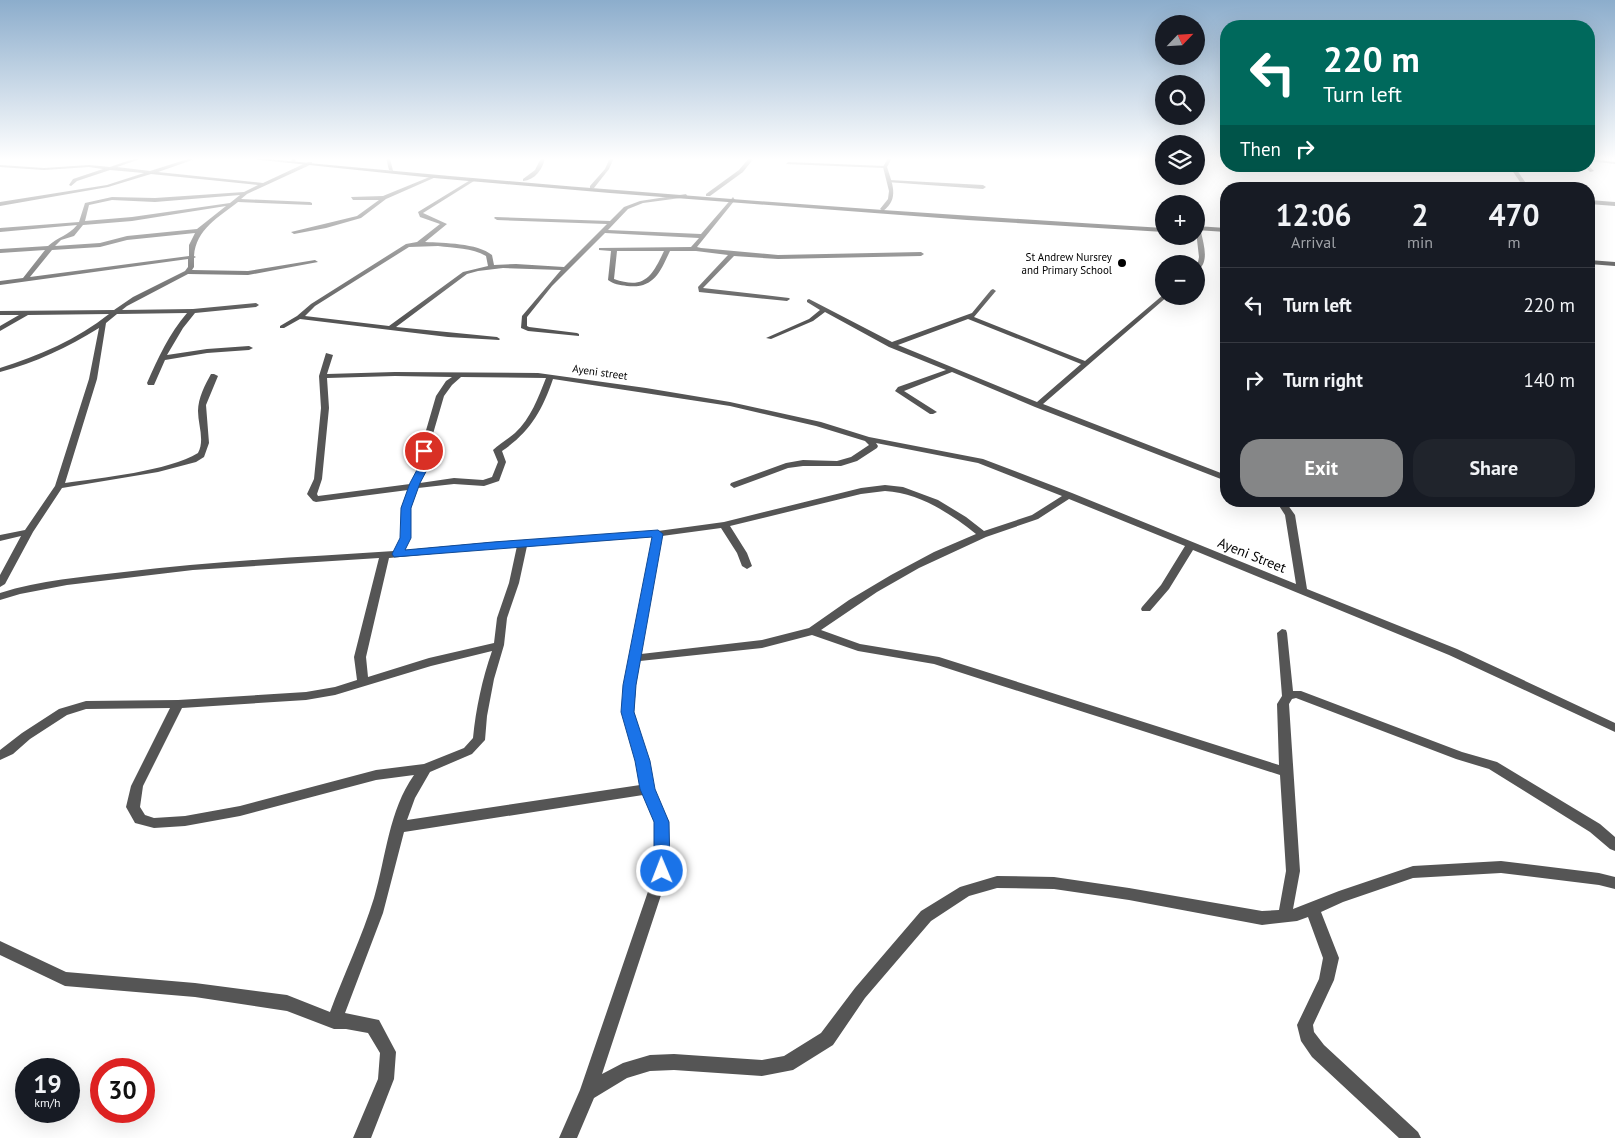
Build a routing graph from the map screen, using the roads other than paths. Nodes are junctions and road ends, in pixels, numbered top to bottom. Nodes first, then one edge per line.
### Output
1 (85, 211) edge
2 (181, 211) edge
3 (222, 211) edge
4 (367, 211) edge
5 (423, 211) edge
6 (623, 211) edge
7 (723, 211) edge
8 (909, 211) edge
9 (922, 211) edge
10 (497, 218) dead end
11 (612, 222) junction
12 (1070, 223) junction
13 (81, 224) junction
14 (1155, 226) edge
15 (47, 227) junction
16 (1155, 229) edge
17 (0, 230) edge
18 (1220, 230) edge
19 (199, 231) junction
20 (604, 231) junction
21 (1205, 231) edge
22 (294, 232) dead end
23 (1205, 232) edge
24 (38, 234) dead end
25 (1220, 234) edge
26 (702, 236) junction
27 (419, 244) junction
28 (48, 249) junction
29 (601, 249) dead end
30 (614, 249) junction
31 (668, 249) junction
32 (695, 249) junction
33 (0, 251) edge
34 (732, 254) junction
35 (921, 254) dead end
36 (193, 257) junction
37 (1595, 257) edge
38 (1615, 259) edge
39 (314, 262) dead end
40 (1595, 262) edge
41 (1615, 264) edge
42 (491, 265) junction
43 (567, 269) junction
44 (187, 272) junction
45 (25, 280) junction
46 (0, 283) edge
47 (993, 291) dead end
48 (787, 299) dead end
49 (809, 301) dead end
50 (256, 305) dead end
51 (1155, 305) edge
52 (824, 310) junction
53 (193, 311) junction
54 (112, 312) junction
55 (0, 313) edge
56 (26, 313) junction
57 (299, 316) junction
58 (968, 317) junction
59 (103, 322) junction
60 (282, 327) dead end
61 (390, 328) junction
62 (0, 329) edge
63 (576, 335) dead end
64 (769, 338) dead end
65 (497, 339) dead end
66 (892, 345) junction
67 (249, 348) dead end
68 (329, 355) dead end
69 (161, 358) junction
70 (1086, 364) junction
71 (0, 370) edge
72 (952, 370) junction
73 (460, 374) junction
74 (214, 376) dead end
75 (323, 376) junction
76 (550, 377) junction
77 (151, 383) dead end
78 (1038, 405) junction
79 (933, 412) dead end
80 (868, 439) junction
81 (1220, 476) edge
82 (414, 485) junction
83 (734, 485) dead end
84 (59, 486) junction
85 (1069, 495) junction
86 (1284, 507) edge
87 (724, 525) junction
88 (28, 532) junction
89 (658, 534) junction
90 (983, 535) junction
91 (0, 538) edge
92 (522, 544) junction
93 (1191, 545) junction
94 (398, 554) junction
95 (385, 555) junction
96 (747, 566) dead end
97 (0, 584) edge
98 (1302, 590) junction
99 (0, 597) edge
100 (1146, 609) dead end
101 (813, 631) junction
102 (1282, 633) dead end
103 (499, 645) junction
104 (636, 658) junction
105 (364, 682) junction
106 (1288, 696) junction
107 (178, 704) junction
108 (1615, 728) edge
109 (0, 755) edge
110 (426, 769) junction
111 (1286, 772) junction
112 (647, 789) junction
113 (399, 828) junction
114 (1615, 845) edge
115 (1615, 883) edge
116 (1312, 908) junction
117 (1285, 916) junction
118 (0, 948) edge
119 (334, 1021) junction
120 (588, 1092) junction
121 (362, 1138) edge
122 (568, 1138) edge
123 (1412, 1138) edge

1 - 13 street
2 - 13 street
3 - 19 street
4 - 22 street
5 - 27 street
6 - 11 street
7 - 26 street
8 - 12 main road
9 - 12 main road
10 - 11 street
11 - 20 street
12 - 14 main road
12 - 16 main road
13 - 15 street
13 - 28 street
15 - 17 street
15 - 24 street
18 - 21 main road
19 - 28 street
19 - 36 street
20 - 26 street
20 - 43 street
23 - 25 main road
26 - 32 street
27 - 42 street
27 - 57 street
28 - 33 street
28 - 45 street
29 - 30 street
30 - 31 street
30 - 31 street
31 - 32 street
32 - 34 street
34 - 35 street
34 - 48 street
36 - 44 street
36 - 45 street
37 - 38 main road
39 - 44 street
40 - 41 main road
42 - 43 street
42 - 61 street
43 - 63 street
44 - 54 street
45 - 46 street
47 - 58 street
49 - 52 street
50 - 53 street
51 - 70 street
52 - 64 street
52 - 66 street
53 - 54 street
53 - 69 street
54 - 56 street
54 - 59 street
55 - 56 street
56 - 62 street
57 - 60 street
57 - 61 street
58 - 66 street
58 - 70 street
59 - 71 street
59 - 84 street
61 - 65 street
66 - 72 street
67 - 69 street
68 - 75 street
69 - 77 street
70 - 78 street
72 - 78 street
72 - 79 street
73 - 75 street, Ayeni street
73 - 76 street, Ayeni street
73 - 82 street
74 - 84 street
75 - 82 street
76 - 80 street, Ayeni street
76 - 82 street
78 - 81 street
80 - 83 street
80 - 85 street, Ayeni Street
82 - 94 street
84 - 88 street
85 - 90 street
85 - 93 street, Ayeni Street
86 - 98 street
87 - 89 street
87 - 90 street
87 - 96 street
88 - 91 street
88 - 97 street
89 - 92 street
89 - 104 street
90 - 101 street
92 - 94 street
92 - 103 street
93 - 98 street, Ayeni Street
93 - 100 street
94 - 95 street
95 - 99 street
95 - 105 street
98 - 108 street, Ayeni Street
101 - 104 street
101 - 111 street
102 - 106 street
103 - 105 street
103 - 110 street
104 - 112 street
105 - 107 street
106 - 111 street
106 - 114 street
107 - 109 street
107 - 110 street
110 - 113 street
111 - 117 street
112 - 113 street
112 - 120 street
113 - 119 street
115 - 116 street
116 - 117 street
116 - 123 street
117 - 120 street
118 - 119 street
119 - 121 street
120 - 122 street

